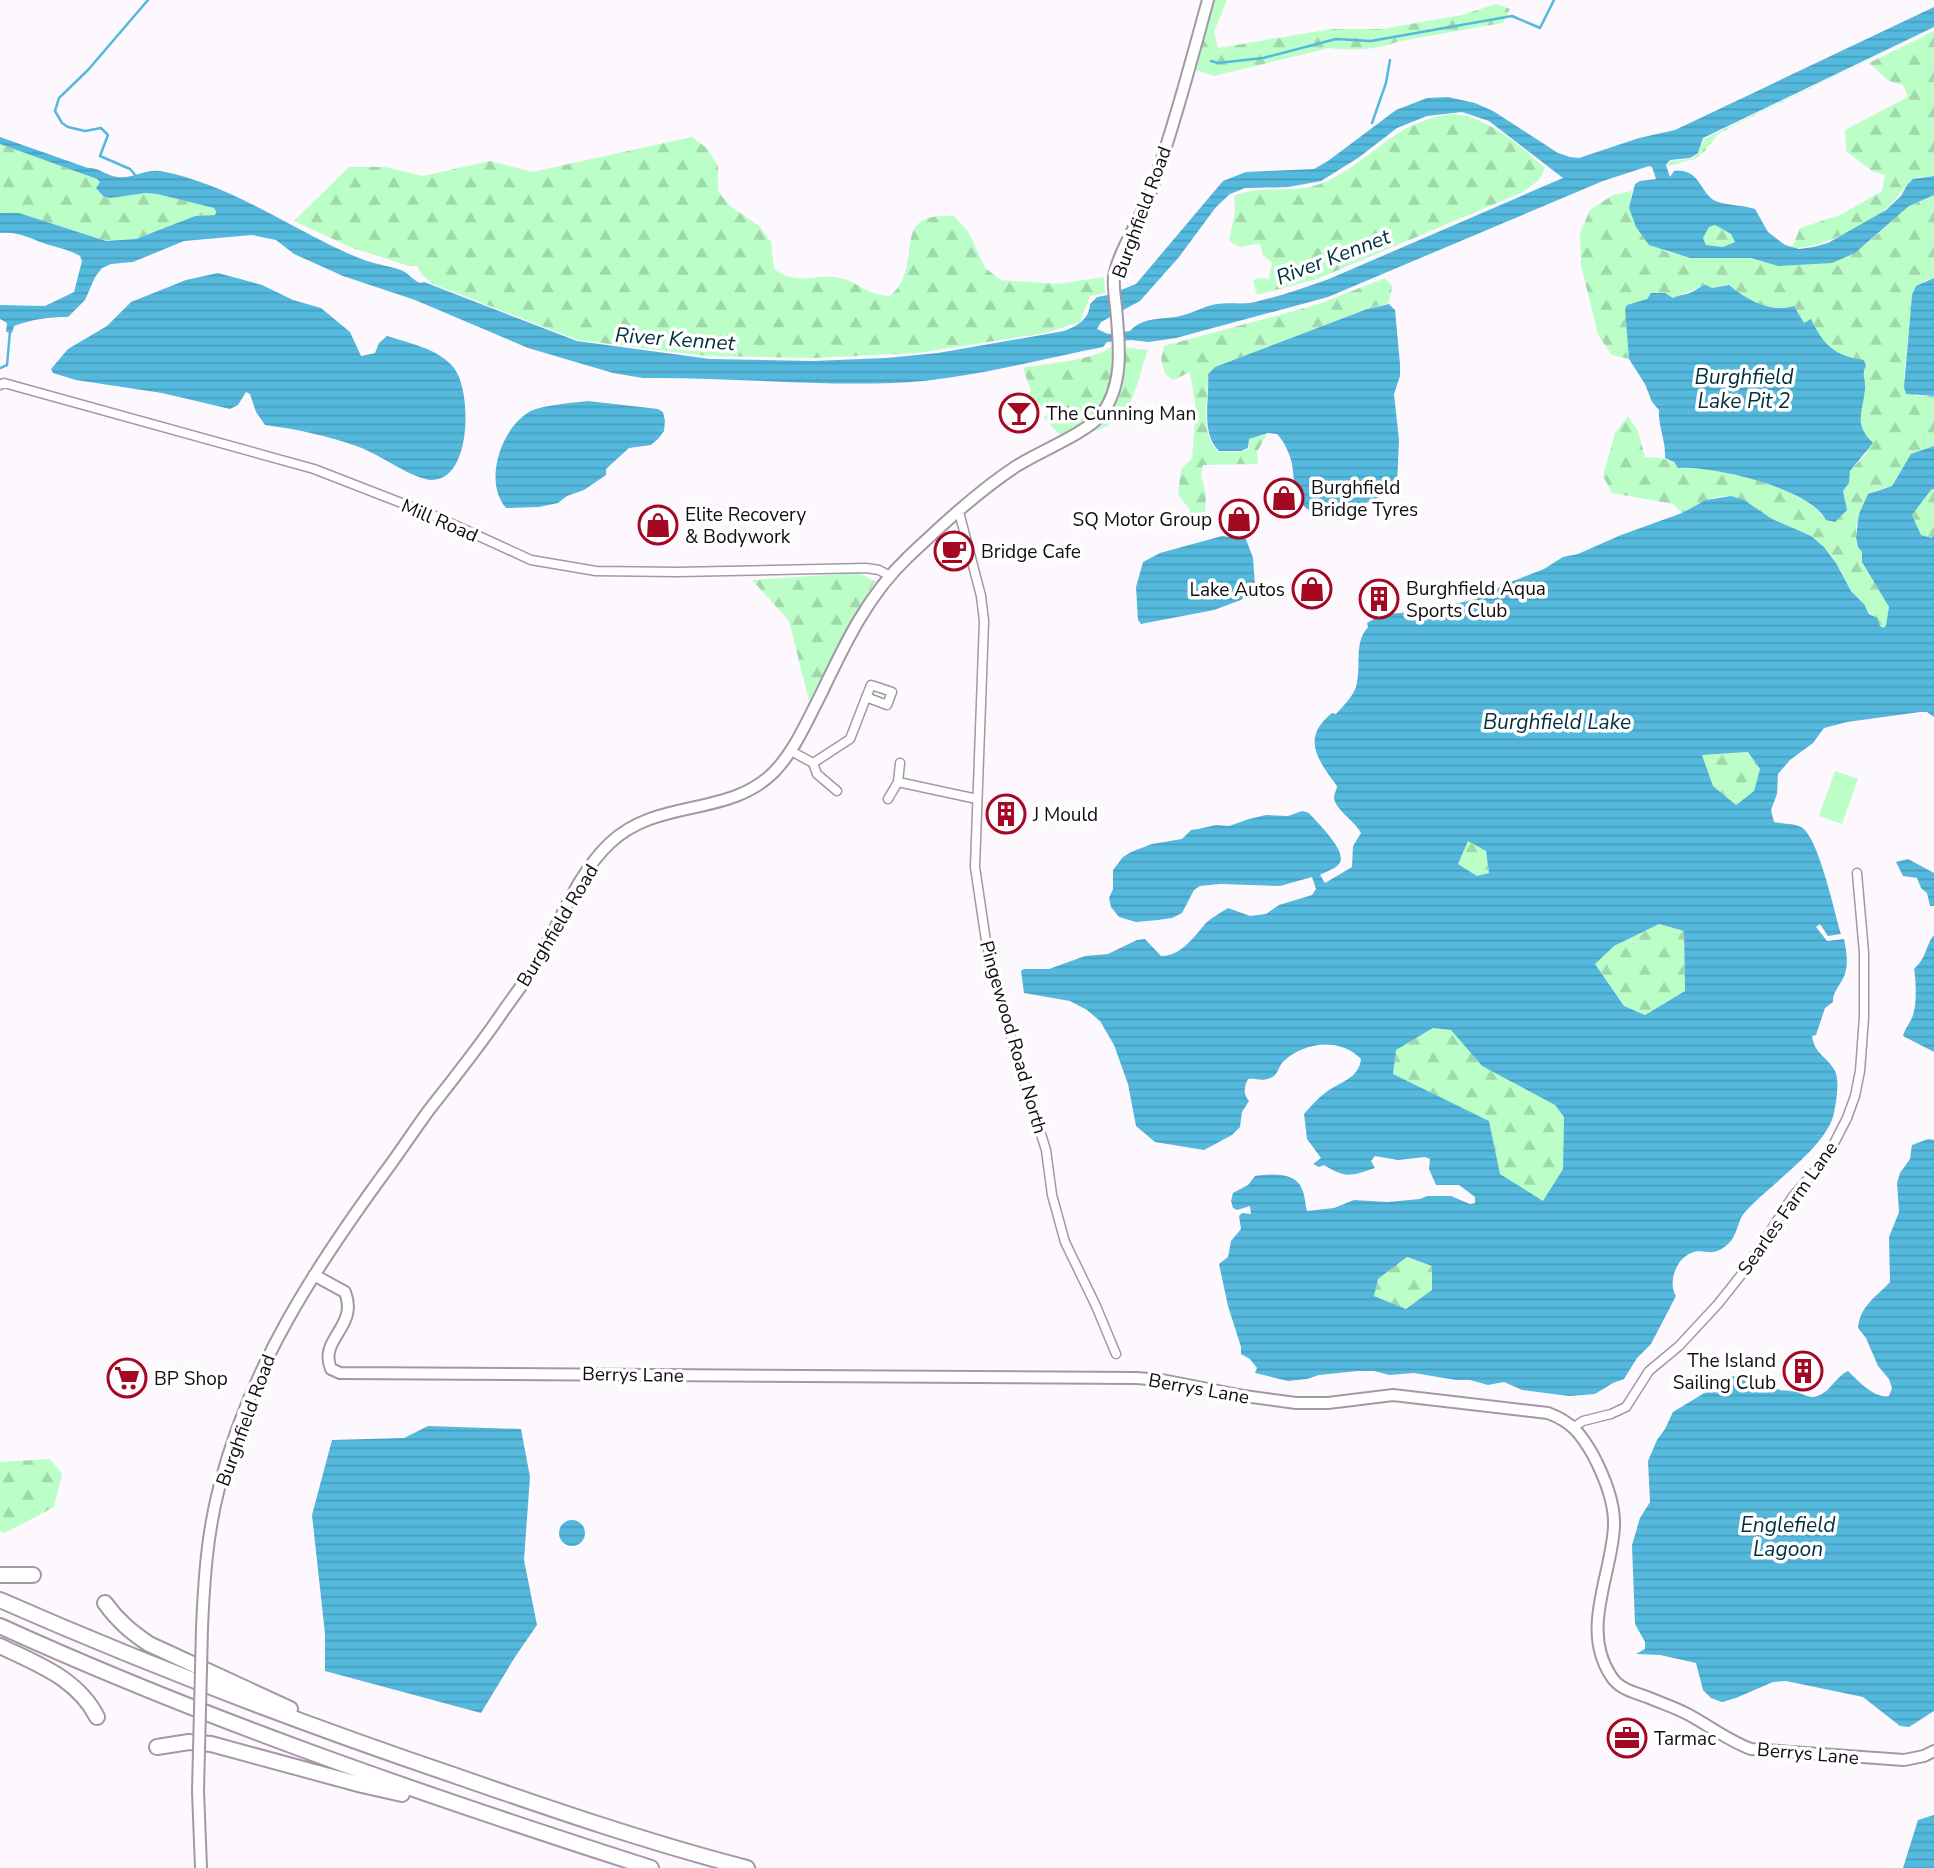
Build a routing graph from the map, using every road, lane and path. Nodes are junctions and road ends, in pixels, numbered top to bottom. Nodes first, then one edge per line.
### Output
1 (1208, 0) edge
2 (0, 384) edge
3 (959, 512) junction
4 (890, 576) junction
5 (866, 697) dead end
6 (791, 751) junction
7 (813, 764) junction
8 (900, 764) dead end
9 (898, 782) junction
10 (837, 791) dead end
11 (888, 799) dead end
12 (976, 799) junction
13 (1857, 873) dead end
14 (314, 1275) junction
15 (1116, 1354) dead end
16 (1574, 1427) junction
17 (0, 1575) edge
18 (33, 1575) dead end
19 (0, 1600) edge
20 (105, 1603) dead end
21 (0, 1626) edge
22 (0, 1646) edge
23 (97, 1717) dead end
24 (330, 1733) junction
25 (157, 1747) dead end
26 (1934, 1751) edge
27 (451, 1804) junction
28 (201, 1868) edge
29 (651, 1868) edge
30 (747, 1868) edge

1 - 3 street, Burghfield Road
2 - 4 street, Mill Road
3 - 4 street, Burghfield Road
3 - 12 street, Pingewood Road North
4 - 6 street, Burghfield Road
5 - 7 street
6 - 7 street
6 - 14 street, Burghfield Road
7 - 10 street
8 - 9 street
9 - 11 street
9 - 12 street
12 - 15 street, Pingewood Road North
13 - 16 street, Searles Farm Lane
14 - 16 street, Berrys Lane
14 - 28 street, Burghfield Road, bridge
16 - 26 street, Berrys Lane
17 - 18 highway
19 - 24 highway
20 - 24 highway
21 - 27 highway
22 - 23 highway
24 - 30 highway
25 - 27 highway
27 - 29 highway

